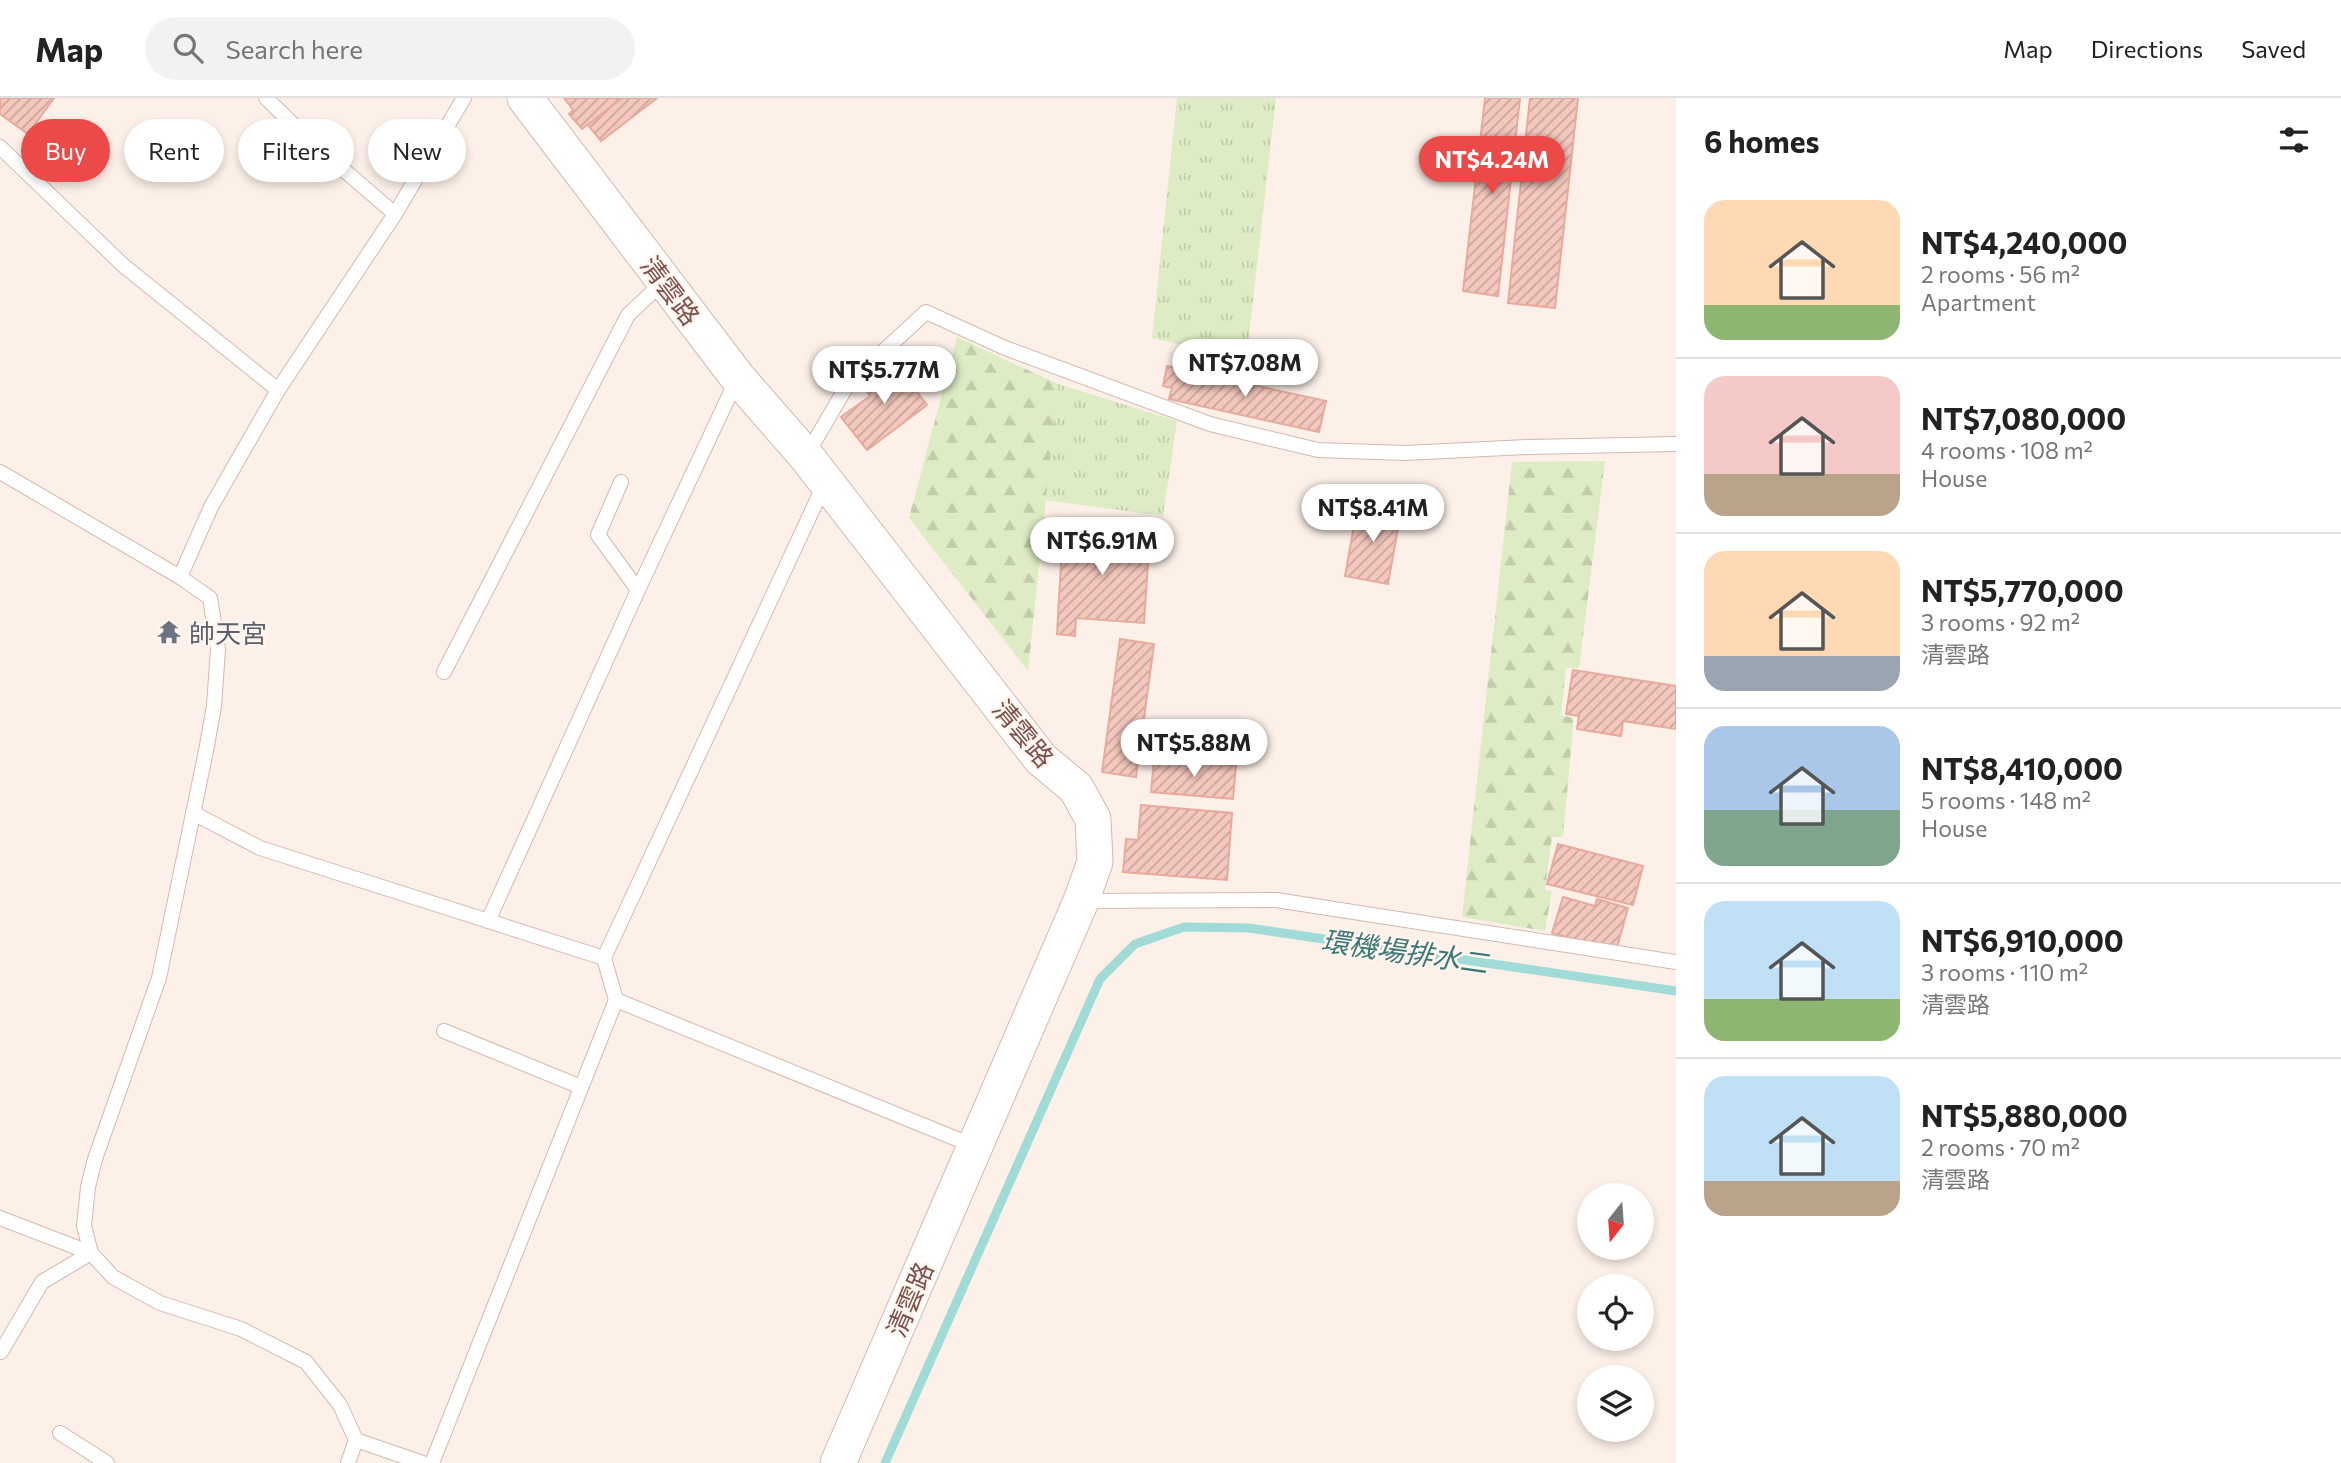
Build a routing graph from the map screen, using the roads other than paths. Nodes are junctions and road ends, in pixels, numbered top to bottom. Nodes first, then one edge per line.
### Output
1 (266, 98) edge
2 (464, 98) edge
3 (525, 98) edge
4 (0, 147) edge
5 (394, 214) junction
6 (664, 281) junction
7 (738, 378) junction
8 (278, 390) junction
9 (1676, 444) edge
10 (816, 468) junction
11 (4, 478) edge
12 (621, 482) dead end
13 (180, 577) junction
14 (638, 590) junction
15 (444, 672) dead end
16 (193, 813) junction
17 (1081, 901) junction
18 (488, 921) junction
19 (604, 958) junction
20 (1676, 962) edge
21 (616, 1000) junction
22 (444, 1031) dead end
23 (581, 1087) junction
24 (974, 1146) junction
25 (0, 1218) edge
26 (91, 1253) junction
27 (1, 1352) edge
28 (60, 1433) dead end
29 (356, 1440) junction
30 (107, 1463) edge
31 (348, 1463) edge
32 (423, 1463) edge
33 (432, 1463) edge
34 (838, 1463) edge

1 - 5 lane
2 - 5 lane
3 - 6 street, 清雲路
4 - 8 lane
5 - 8 lane
6 - 7 street, 清雲路
6 - 15 lane
7 - 10 street, 清雲路
7 - 14 lane
8 - 13 lane
9 - 10 lane
10 - 17 street, 清雲路
10 - 19 lane
11 - 13 lane
12 - 14 lane
13 - 16 lane
14 - 18 lane
16 - 18 lane
16 - 26 lane
17 - 20 lane
17 - 24 street, 清雲路
18 - 19 lane
19 - 21 lane
21 - 23 lane
21 - 24 lane
22 - 23 lane
23 - 33 lane
24 - 34 street, 清雲路
25 - 26 lane
26 - 27 lane
26 - 29 lane
28 - 30 lane
29 - 31 lane
29 - 32 lane

